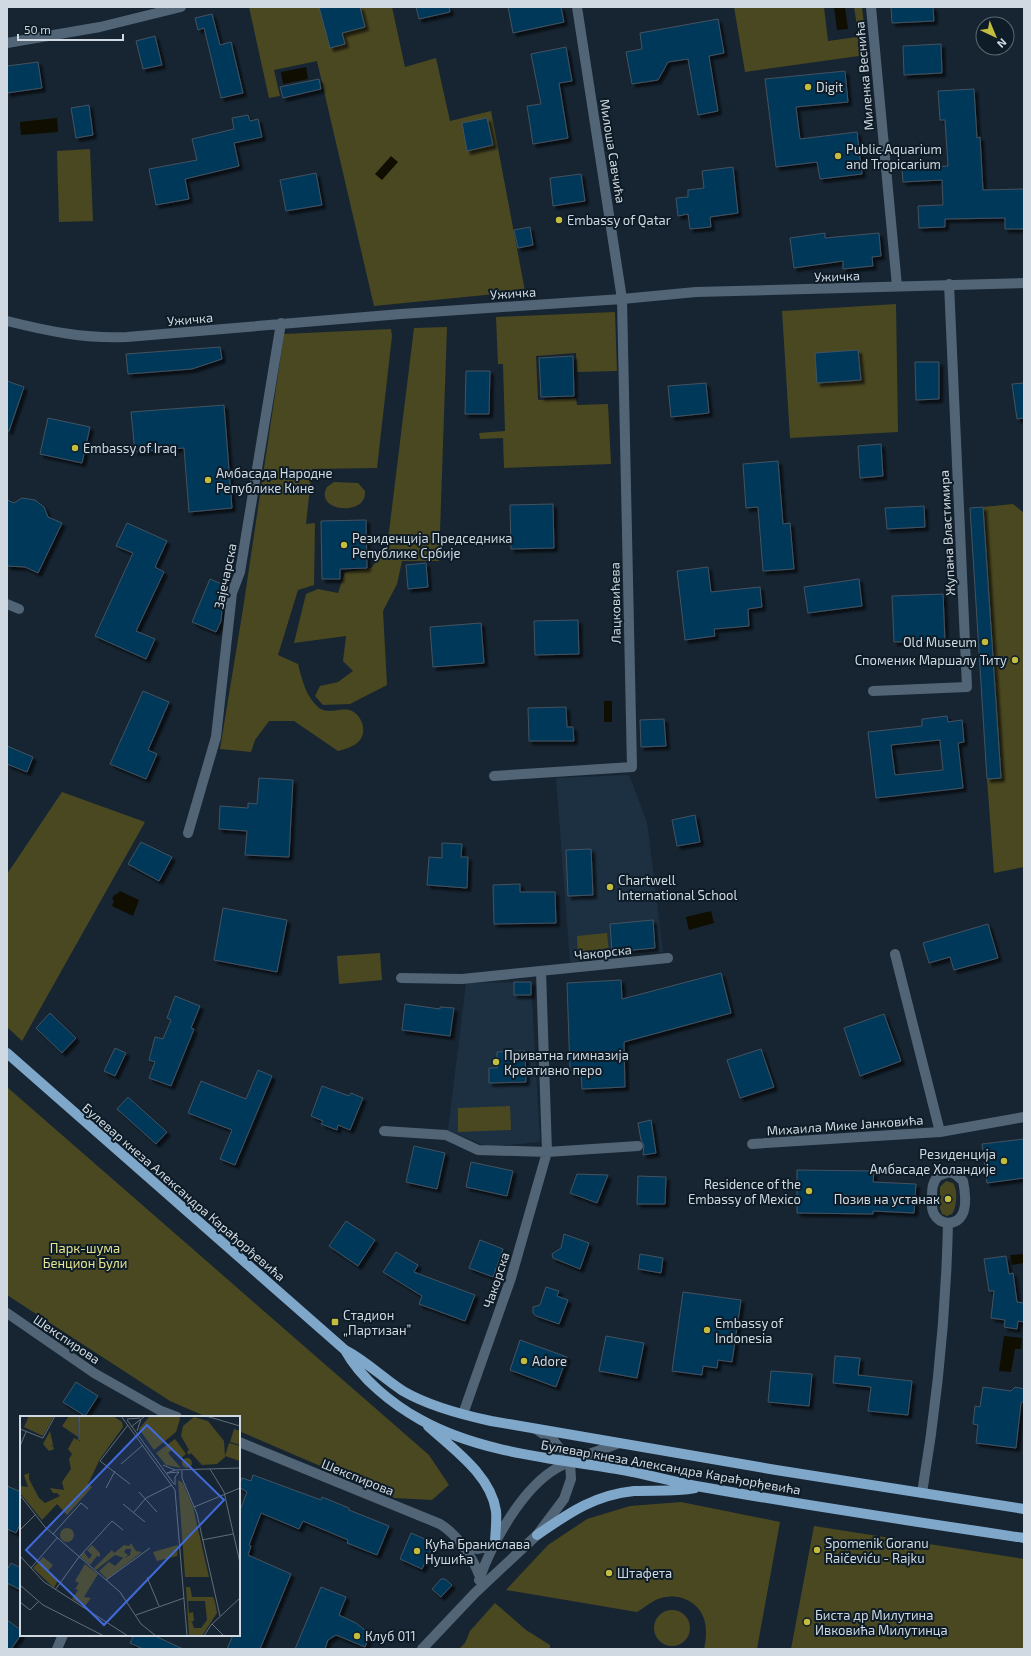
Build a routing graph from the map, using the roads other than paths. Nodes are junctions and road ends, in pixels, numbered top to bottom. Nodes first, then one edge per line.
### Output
1 (181, 7) edge
2 (577, 7) edge
3 (871, 7) edge
4 (7, 43) edge
5 (1024, 283) edge
6 (949, 284) junction
7 (897, 286) junction
8 (622, 300) junction
9 (7, 321) edge
10 (281, 323) junction
11 (7, 604) edge
12 (19, 609) dead end
13 (873, 691) dead end
14 (494, 776) dead end
15 (188, 833) dead end
16 (895, 954) dead end
17 (668, 958) dead end
18 (541, 971) junction
19 (401, 978) dead end
20 (7, 1054) edge
21 (1024, 1117) edge
22 (384, 1131) dead end
23 (940, 1132) junction
24 (752, 1144) dead end
25 (638, 1146) dead end
26 (547, 1152) junction
27 (948, 1223) junction
28 (7, 1313) edge
29 (345, 1350) junction
30 (160, 1414) edge
31 (463, 1414) junction
32 (171, 1416) edge
33 (422, 1421) junction
34 (532, 1426) junction
35 (240, 1442) edge
36 (619, 1443) junction
37 (570, 1462) junction
38 (702, 1487) junction
39 (922, 1493) junction
40 (1024, 1509) edge
41 (537, 1535) junction
42 (1024, 1538) edge
43 (461, 1545) junction
44 (494, 1545) junction
45 (480, 1577) junction
46 (475, 1593) junction
47 (63, 1636) edge
48 (57, 1649) edge
49 (422, 1649) edge

1 - 4 street
2 - 8 street, Милоша Савчића
3 - 7 street, Миленка Веснића
5 - 6 street, Ужичка
6 - 7 street, Ужичка
6 - 13 street, Жупана Властимира
7 - 8 street, Ужичка
8 - 10 street, Ужичка
8 - 14 street, Лацковићева
9 - 10 street, Ужичка
10 - 15 street, Зајечарска
11 - 12 street
16 - 23 street, Михаила Мике Јанковића
17 - 18 street, Чакорска
18 - 19 street, Чакорска
18 - 26 street, Чакорска
20 - 29 main road, Булевар кнеза Александра Карађорђевића
21 - 23 street, Михаила Мике Јанковића
22 - 26 street
23 - 24 street, Михаила Мике Јанковића
25 - 26 street
26 - 31 street, Чакорска
27 - 27 street
27 - 39 street
28 - 30 street, Шекспирова
29 - 31 main road, Булевар кнеза Александра Карађорђевића
29 - 33 main road, Булевар кнеза Александра Карађорђевића
30 - 32 street, Шекспирова
31 - 34 main road, Булевар кнеза Александра Карађорђевића
33 - 37 main road, Булевар кнеза Александра Карађорђевића
33 - 44 main road
34 - 36 main road, Булевар кнеза Александра Карађорђевића
34 - 37 street
35 - 43 street, Шекспирова
36 - 37 street
36 - 39 main road, Булевар кнеза Александра Карађорђевића
37 - 38 main road, Булевар кнеза Александра Карађорђевића
37 - 41 street
37 - 44 street
38 - 41 main road
38 - 42 main road, Булевар кнеза Александра Карађорђевића
39 - 40 main road, Булевар кнеза Александра Карађорђевића
41 - 46 street
43 - 44 street
43 - 45 street, Шекспирова
44 - 45 street
45 - 46 street
46 - 49 street
47 - 48 street

